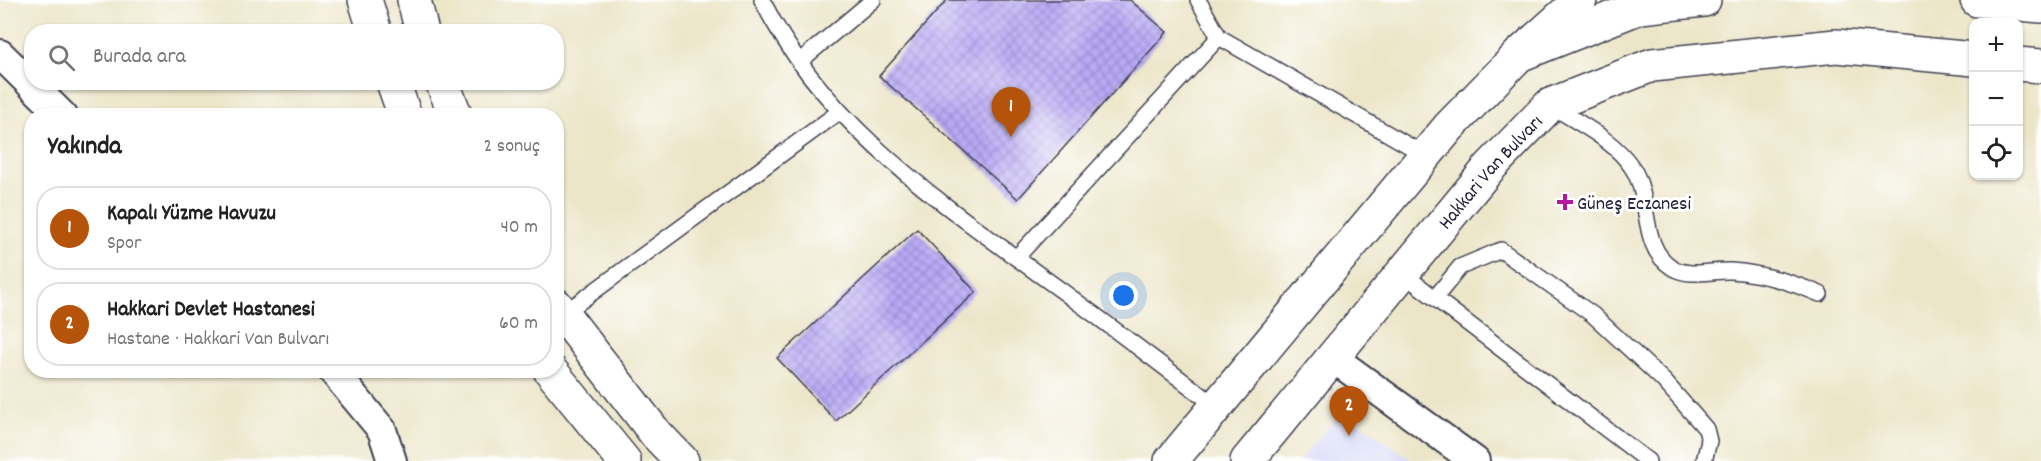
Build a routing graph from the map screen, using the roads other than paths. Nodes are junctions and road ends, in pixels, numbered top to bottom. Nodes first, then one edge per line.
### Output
1 (365, 0) edge
2 (414, 0) edge
3 (762, 0) edge
4 (873, 0) edge
5 (1198, 0) edge
6 (1580, 0) edge
7 (1704, 0) edge
8 (1977, 0) edge
9 (2041, 6) edge
10 (372, 24) edge
11 (420, 24) edge
12 (1219, 37) junction
13 (0, 54) edge
14 (1519, 55) junction
15 (1969, 59) edge
16 (799, 62) junction
17 (2023, 64) edge
18 (2041, 66) edge
19 (24, 78) edge
20 (37, 90) edge
21 (396, 90) edge
22 (445, 90) edge
23 (1550, 105) junction
24 (55, 108) edge
25 (402, 108) edge
26 (453, 108) edge
27 (839, 112) junction
28 (1425, 155) junction
29 (1016, 258) junction
30 (1402, 273) junction
31 (1820, 294) dead end
32 (1435, 298) junction
33 (564, 307) edge
34 (564, 315) edge
35 (1333, 358) junction
36 (339, 378) edge
37 (557, 378) edge
38 (1216, 406) junction
39 (392, 461) edge
40 (624, 461) edge
41 (682, 461) edge
42 (1171, 461) edge
43 (1247, 461) edge
44 (1474, 461) edge
45 (1648, 461) edge
46 (1704, 461) edge

1 - 10 main road
2 - 11 main road
3 - 16 lane
4 - 16 lane
5 - 12 lane
6 - 14 main road
7 - 14 main road
8 - 9 main road
12 - 28 lane
12 - 29 lane
13 - 19 street
14 - 28 main road
15 - 23 main road, Hakkari Van Bulvarı
16 - 27 lane
17 - 18 main road
20 - 24 street
21 - 25 main road
22 - 26 main road
23 - 30 main road, Hakkari Van Bulvarı
23 - 31 lane
27 - 29 lane
27 - 33 lane
28 - 38 main road
29 - 38 lane
30 - 32 lane
30 - 35 main road, Hakkari Van Bulvarı
32 - 45 lane
32 - 46 lane
34 - 41 main road
35 - 43 main road, Hakkari Van Bulvarı
35 - 44 street
36 - 39 street
37 - 40 main road
38 - 42 main road

